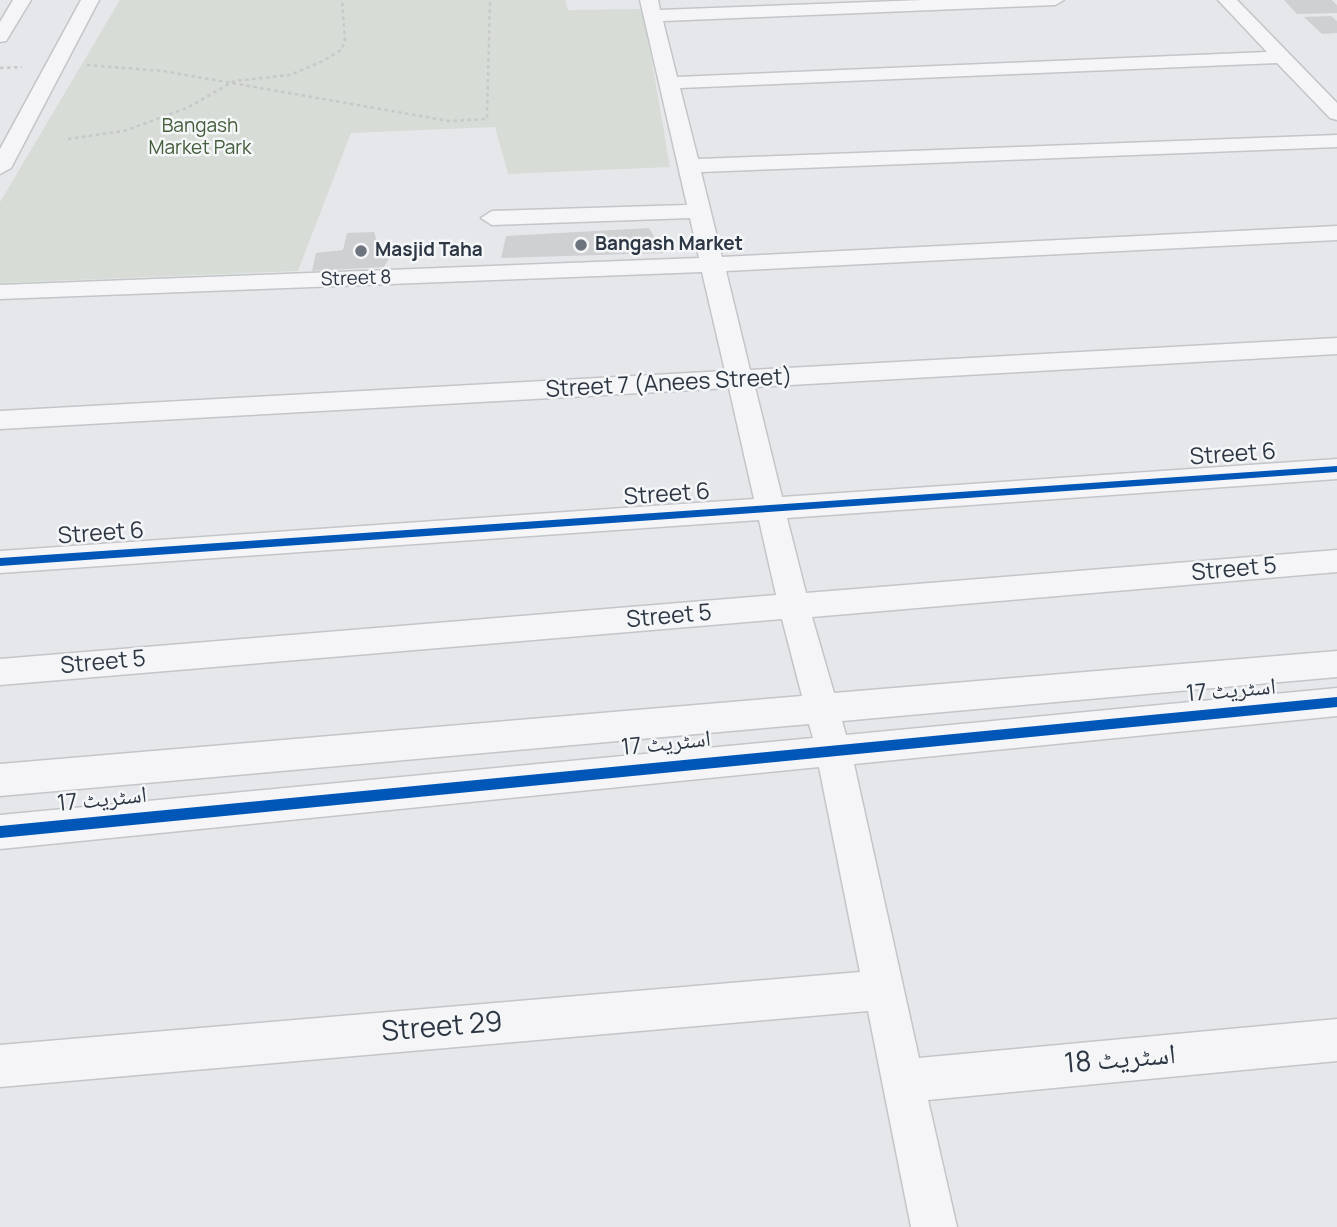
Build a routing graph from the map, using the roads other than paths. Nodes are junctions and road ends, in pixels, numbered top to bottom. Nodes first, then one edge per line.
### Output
1 (22, 0) edge
2 (90, 0) edge
3 (1055, 0) edge
4 (1227, 0) edge
5 (651, 8) edge
6 (0, 37) edge
7 (1282, 57) junction
8 (670, 83) junction
9 (1337, 89) edge
10 (1314, 90) junction
11 (1337, 114) edge
12 (1337, 141) edge
13 (689, 166) junction
14 (0, 169) edge
15 (700, 211) junction
16 (492, 218) dead end
17 (1337, 233) edge
18 (713, 265) junction
19 (0, 292) edge
20 (1337, 346) edge
21 (740, 380) junction
22 (0, 419) edge
23 (1337, 469) edge
24 (771, 509) junction
25 (1337, 561) edge
26 (0, 562) edge
27 (794, 607) junction
28 (1337, 664) edge
29 (0, 672) edge
30 (1337, 702) edge
31 (823, 710) junction
32 (833, 749) junction
33 (0, 780) edge
34 (0, 832) edge
35 (884, 990) junction
36 (1337, 1040) edge
37 (0, 1066) edge
38 (903, 1081) junction
39 (933, 1227) edge

1 - 6 street
2 - 14 street
3 - 5 street
4 - 7 street
5 - 8 street
7 - 8 street
7 - 10 street
8 - 13 street
9 - 10 street
10 - 11 street
12 - 13 street
13 - 15 street
15 - 16 street
15 - 18 street
17 - 18 street, Street 8
18 - 19 street, Street 8
18 - 21 street
20 - 21 street, Street 7 (Anees Street)
21 - 22 street, Street 7 (Anees Street)
21 - 24 street
23 - 24 street, Street 6
24 - 26 street, Street 6
24 - 27 street
25 - 27 street, Street 5
27 - 29 street, Street 5
27 - 31 street
28 - 31 street, اسٹریٹ 17
30 - 32 street, اسٹریٹ 17
31 - 32 street
31 - 33 street, اسٹریٹ 17
32 - 34 street, اسٹریٹ 17
32 - 35 street
35 - 37 street, Street 29
35 - 38 street
36 - 38 street, اسٹریٹ 18
38 - 39 street

